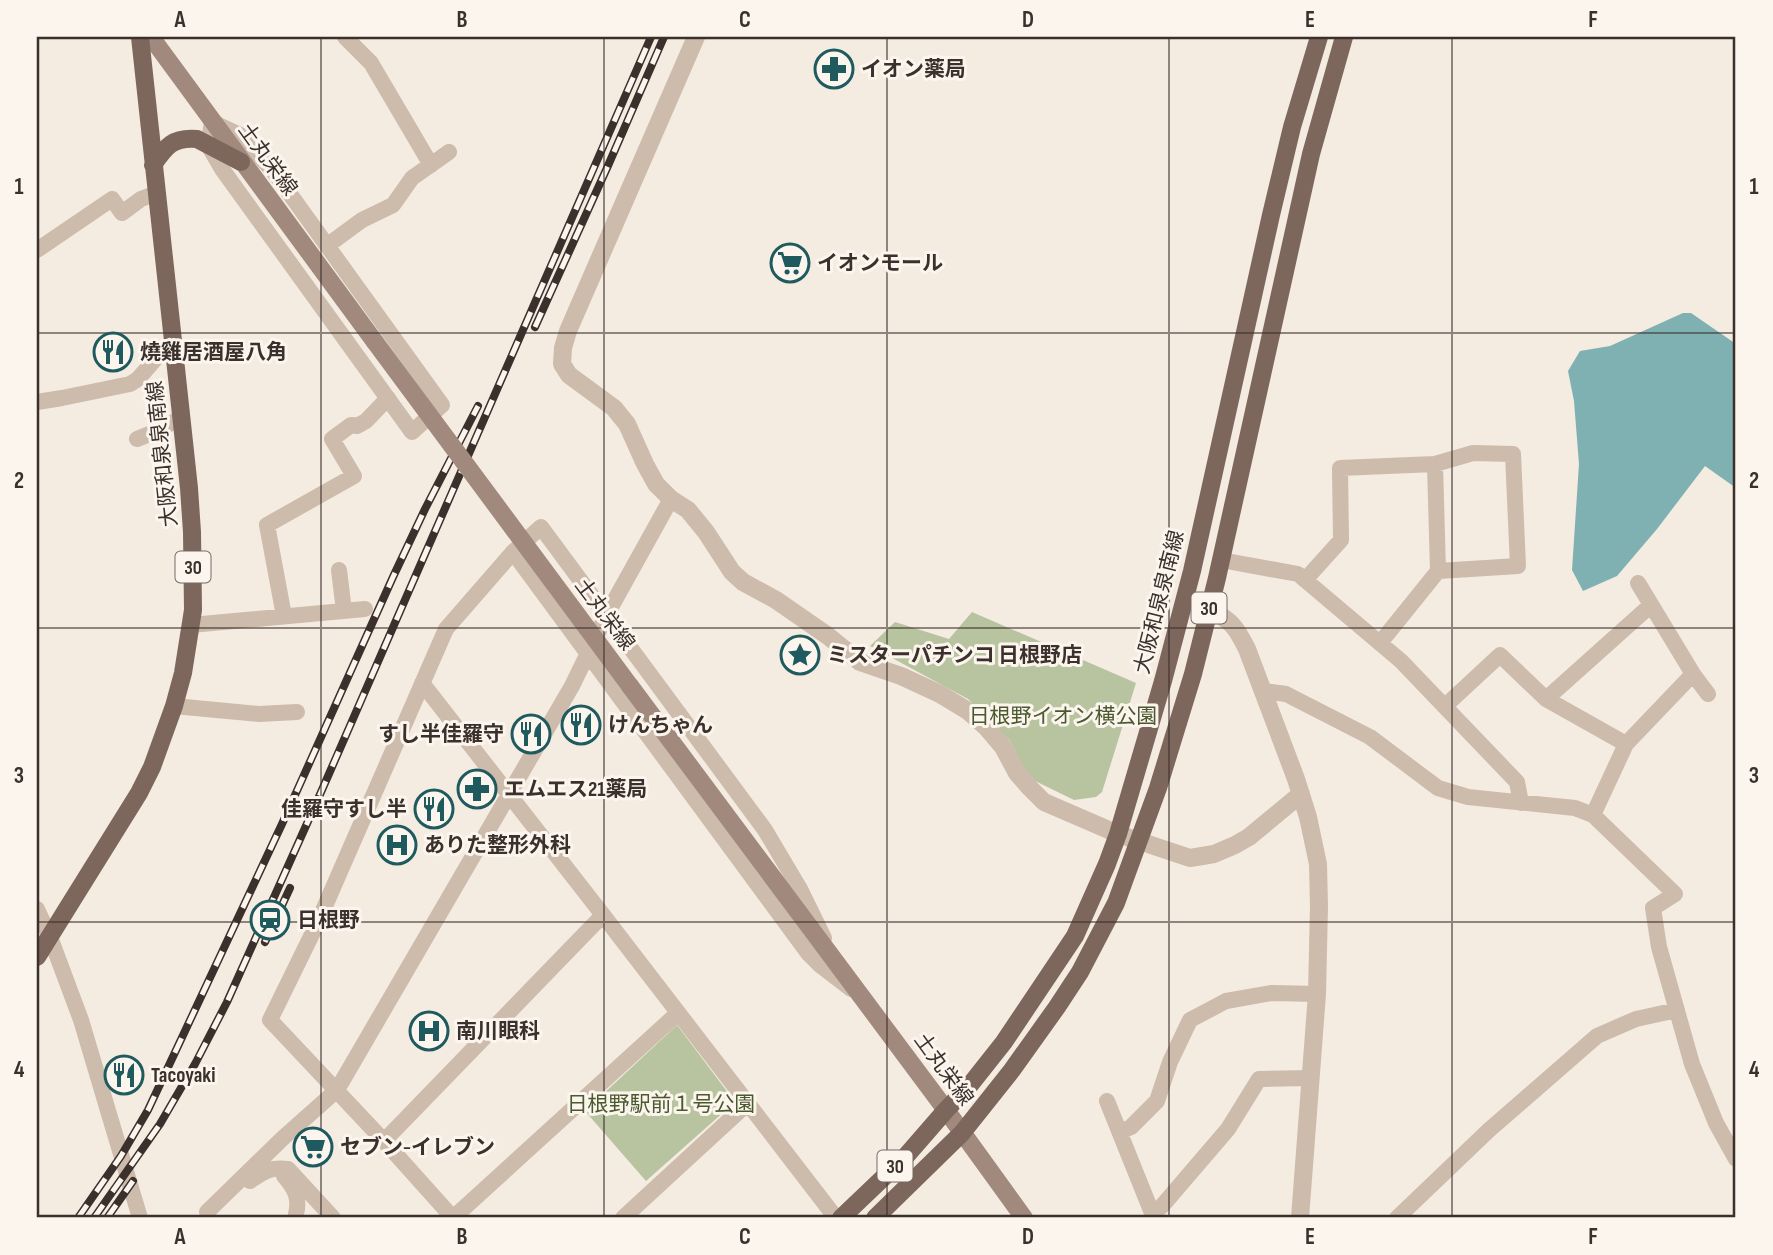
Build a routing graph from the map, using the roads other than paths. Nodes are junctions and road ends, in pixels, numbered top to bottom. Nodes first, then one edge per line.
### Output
1 (140, 37) edge
2 (151, 37) edge
3 (345, 37) edge
4 (696, 37) edge
5 (1318, 37) edge
6 (1343, 37) edge
7 (212, 122) junction
8 (208, 145) junction
9 (449, 152) dead end
10 (241, 162) junction
11 (153, 165) junction
12 (430, 165) junction
13 (157, 193) junction
14 (328, 245) junction
15 (37, 250) edge
16 (174, 351) junction
17 (388, 398) junction
18 (37, 402) edge
19 (181, 418) junction
20 (137, 439) dead end
21 (1435, 464) junction
22 (671, 499) junction
23 (513, 552) junction
24 (1221, 560) junction
25 (339, 570) dead end
26 (1438, 571) junction
27 (1305, 580) junction
28 (1638, 583) dead end
29 (1651, 605) junction
30 (365, 609) dead end
31 (1209, 609) junction
32 (344, 611) junction
33 (284, 616) junction
34 (606, 616) junction
35 (191, 625) junction
36 (1380, 643) junction
37 (588, 654) junction
38 (1693, 674) junction
39 (422, 683) junction
40 (1264, 691) junction
41 (1708, 694) dead end
42 (1546, 699) junction
43 (174, 706) junction
44 (1445, 706) junction
45 (297, 712) dead end
46 (1626, 744) junction
47 (509, 794) junction
48 (1301, 794) junction
49 (1521, 803) junction
50 (1593, 816) junction
51 (1118, 834) junction
52 (1139, 842) junction
53 (37, 909) edge
54 (603, 915) junction
55 (50, 937) junction
56 (37, 957) edge
57 (838, 966) junction
58 (1317, 994) junction
59 (861, 997) junction
60 (1677, 1010) junction
61 (678, 1013) junction
62 (1311, 1078) junction
63 (337, 1090) junction
64 (1107, 1101) dead end
65 (748, 1103) junction
66 (946, 1110) junction
67 (1120, 1132) junction
68 (962, 1133) junction
69 (384, 1140) junction
70 (1736, 1159) edge
71 (274, 1167) junction
72 (204, 1215) edge
73 (293, 1216) edge
74 (1153, 1216) edge
75 (140, 1218) edge
76 (333, 1218) edge
77 (453, 1218) edge
78 (623, 1218) edge
79 (839, 1218) edge
80 (875, 1218) edge
81 (1024, 1218) edge
82 (1300, 1218) edge
83 (1397, 1218) edge

1 - 11 main road, 大阪和泉泉南線 / 30
2 - 7 main road, 土丸栄線
3 - 12 street
4 - 22 street
5 - 51 main road, 大阪和泉泉南線 / 30
6 - 24 main road, 30
7 - 8 street
7 - 10 main road, 土丸栄線
7 - 14 street
8 - 10 main road
8 - 11 main road
8 - 17 street
9 - 12 street
10 - 57 main road, 土丸栄線, bridge
11 - 13 main road, 大阪和泉泉南線 / 30
12 - 14 street
13 - 15 street
13 - 16 main road, 大阪和泉泉南線 / 30
14 - 17 street
16 - 18 street
16 - 19 main road, 大阪和泉泉南線 / 30
17 - 33 street
19 - 20 street
19 - 35 main road, 大阪和泉泉南線 / 30
21 - 26 street
21 - 26 street
21 - 27 street
22 - 34 street
22 - 51 street
23 - 34 street
23 - 37 street
23 - 39 street
24 - 27 street
24 - 31 main road, 30
25 - 32 street
26 - 36 street
27 - 36 street
28 - 29 street
29 - 38 street
29 - 42 street
30 - 32 street
31 - 40 street
31 - 52 main road, 30
32 - 33 street
33 - 35 street
34 - 37 street
34 - 57 street
35 - 43 main road, 大阪和泉泉南線 / 30
36 - 44 street
37 - 47 street
37 - 59 street
38 - 41 street
38 - 46 street
39 - 47 street
39 - 63 street
40 - 48 street
40 - 49 street
42 - 44 street
42 - 46 street
43 - 45 street
43 - 55 main road, 大阪和泉泉南線 / 30
44 - 49 street
46 - 50 street
47 - 54 street
47 - 63 street
48 - 52 street
48 - 58 street
49 - 50 street
50 - 60 street
51 - 52 street
51 - 66 main road, 大阪和泉泉南線 / 30
52 - 68 main road, 30
53 - 55 street
54 - 61 street
54 - 69 street
55 - 56 main road, 大阪和泉泉南線 / 30
55 - 75 street
57 - 59 main road, 土丸栄線
58 - 62 street
58 - 67 street
59 - 66 main road, 土丸栄線
60 - 70 street
60 - 83 street
61 - 65 street
61 - 77 street
62 - 74 street
62 - 82 street
63 - 69 street
63 - 72 street
64 - 67 street
65 - 78 street
65 - 79 street
66 - 68 main road, 土丸栄線
66 - 79 main road, 大阪和泉泉南線 / 30
67 - 74 street
68 - 80 main road, 30
68 - 81 main road, 土丸栄線
69 - 77 street
71 - 72 street
71 - 73 street
71 - 76 street
73 - 76 street

